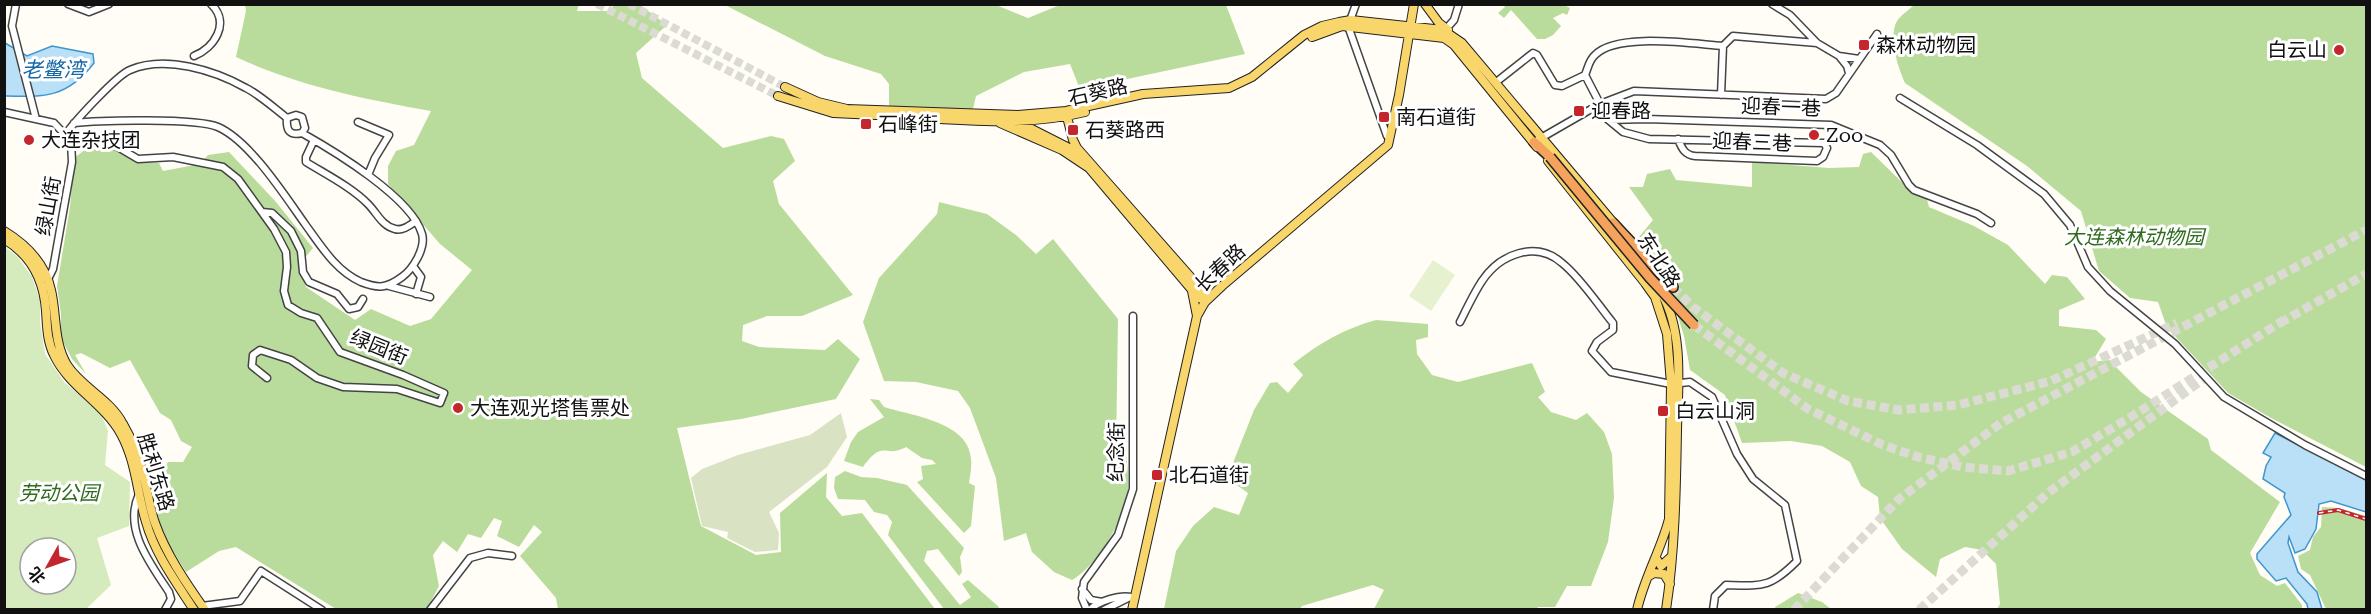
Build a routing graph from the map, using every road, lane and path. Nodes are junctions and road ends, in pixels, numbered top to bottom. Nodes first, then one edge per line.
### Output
1 (16, 4) edge
2 (68, 4) edge
3 (109, 4) edge
4 (211, 4) edge
5 (1356, 4) edge
6 (1414, 4) edge
7 (1425, 4) edge
8 (1459, 4) edge
9 (1772, 4) edge
10 (1349, 23) junction
11 (1802, 26) junction
12 (1446, 29) junction
13 (1409, 30) junction
14 (1877, 33) dead end
15 (1456, 37) junction
16 (1801, 41) junction
17 (1817, 43) junction
18 (1723, 46) junction
19 (194, 56) dead end
20 (1839, 56) junction
21 (1859, 59) junction
22 (1849, 73) junction
23 (1585, 75) junction
24 (1496, 83) junction
25 (785, 87) tunnel mouth
26 (1721, 95) junction
27 (778, 96) tunnel mouth
28 (1900, 98) dead end
29 (1597, 106) junction
30 (4, 112) edge
31 (1063, 115) junction
32 (287, 118) junction
33 (995, 118) junction
34 (36, 119) junction
35 (1609, 120) junction
36 (1015, 121) junction
37 (358, 122) dead end
38 (74, 123) junction
39 (302, 133) junction
40 (65, 135) junction
41 (1387, 136) dead end
42 (1050, 137) junction
43 (314, 140) junction
44 (1538, 140) junction
45 (1678, 140) junction
46 (70, 141) junction
47 (1064, 144) junction
48 (1083, 155) junction
49 (368, 175) junction
50 (262, 212) junction
51 (416, 221) junction
52 (1613, 223) junction
53 (1991, 223) dead end
54 (4, 231) edge
55 (4, 239) edge
56 (413, 266) junction
57 (48, 279) junction
58 (389, 286) junction
59 (1673, 287) tunnel mouth
60 (1192, 290) junction
61 (416, 294) junction
62 (430, 297) dead end
63 (1206, 298) junction
64 (363, 299) dead end
65 (1133, 316) dead end
66 (1197, 316) junction
67 (1460, 322) dead end
68 (1694, 325) tunnel mouth
69 (267, 378) dead end
70 (1674, 383) junction
71 (2367, 476) edge
72 (139, 494) junction
73 (512, 555) dead end
74 (1672, 556) junction
75 (1656, 558) junction
76 (1649, 576) junction
77 (1670, 584) junction
78 (1082, 590) junction
79 (1133, 596) junction
80 (1106, 606) edge
81 (200, 608) edge
82 (165, 609) edge
83 (322, 609) edge
84 (430, 609) edge
85 (1088, 609) edge
86 (1117, 609) edge
87 (1132, 609) edge
88 (1637, 609) edge
89 (1666, 609) edge
90 (1713, 609) edge

1 - 34 street
2 - 3 street
4 - 19 street
5 - 10 street
6 - 13 main road, 长春路
7 - 12 main road, 东北路
8 - 12 street
9 - 11 street
10 - 13 main road, 石葵路
10 - 31 main road, 石葵路
10 - 41 street
11 - 16 street
11 - 17 street
12 - 15 main road, 东北路
13 - 15 main road
13 - 44 main road, 东北路
13 - 63 main road, 长春路
14 - 21 street
15 - 24 main road, 东北路
16 - 17 street
16 - 18 street
17 - 20 street
18 - 23 street
18 - 26 street
20 - 21 street
20 - 22 street
21 - 22 street
22 - 26 street
23 - 24 street
23 - 29 street
24 - 44 main road, 东北路
25 - 33 main road, 石葵路
26 - 29 street
27 - 33 main road, 石葵路
28 - 71 street
29 - 35 street
29 - 44 street
30 - 34 street
31 - 33 main road, 石葵路
31 - 36 main road, 石葵路
31 - 42 main road
31 - 47 main road
31 - 48 main road
32 - 38 street
32 - 39 street
32 - 39 street
33 - 36 main road, 石葵路
33 - 60 main road
34 - 40 street
35 - 45 street
35 - 53 street, 迎春一巷
36 - 42 main road
37 - 49 street
38 - 40 street
38 - 58 street
39 - 43 street
40 - 46 street
42 - 47 main road
43 - 49 street
43 - 51 street
44 - 52 main road, 东北路
44 - 68 highway, bridge
44 - 70 main road, 东北路
45 - 45 street, 迎春三巷
46 - 50 street, 绿园街
46 - 57 street, 绿山街
47 - 48 main road
48 - 63 main road
49 - 51 street
50 - 64 street
50 - 69 street, 绿园街
51 - 56 street
52 - 59 highway
52 - 70 main road, 东北路
54 - 57 main road, 胜利东路
55 - 72 main road
56 - 58 street
56 - 61 street
57 - 81 main road, 胜利东路
58 - 61 street
60 - 63 main road
60 - 66 main road
61 - 62 street
63 - 66 main road, 长春路
65 - 78 street, 纪念街
66 - 79 main road, 长春路
67 - 70 street
70 - 74 main road, 东北路
70 - 75 main road, 东北路
70 - 90 street
72 - 81 main road
72 - 82 street
73 - 84 street
74 - 75 main road
74 - 77 main road, 东北路
75 - 76 main road, 东北路
76 - 77 main road
76 - 88 main road, 东北路
77 - 89 main road, 东北路
78 - 80 street
78 - 85 street
79 - 80 street
79 - 87 main road, 长春路
80 - 85 street
80 - 86 street
81 - 83 street

